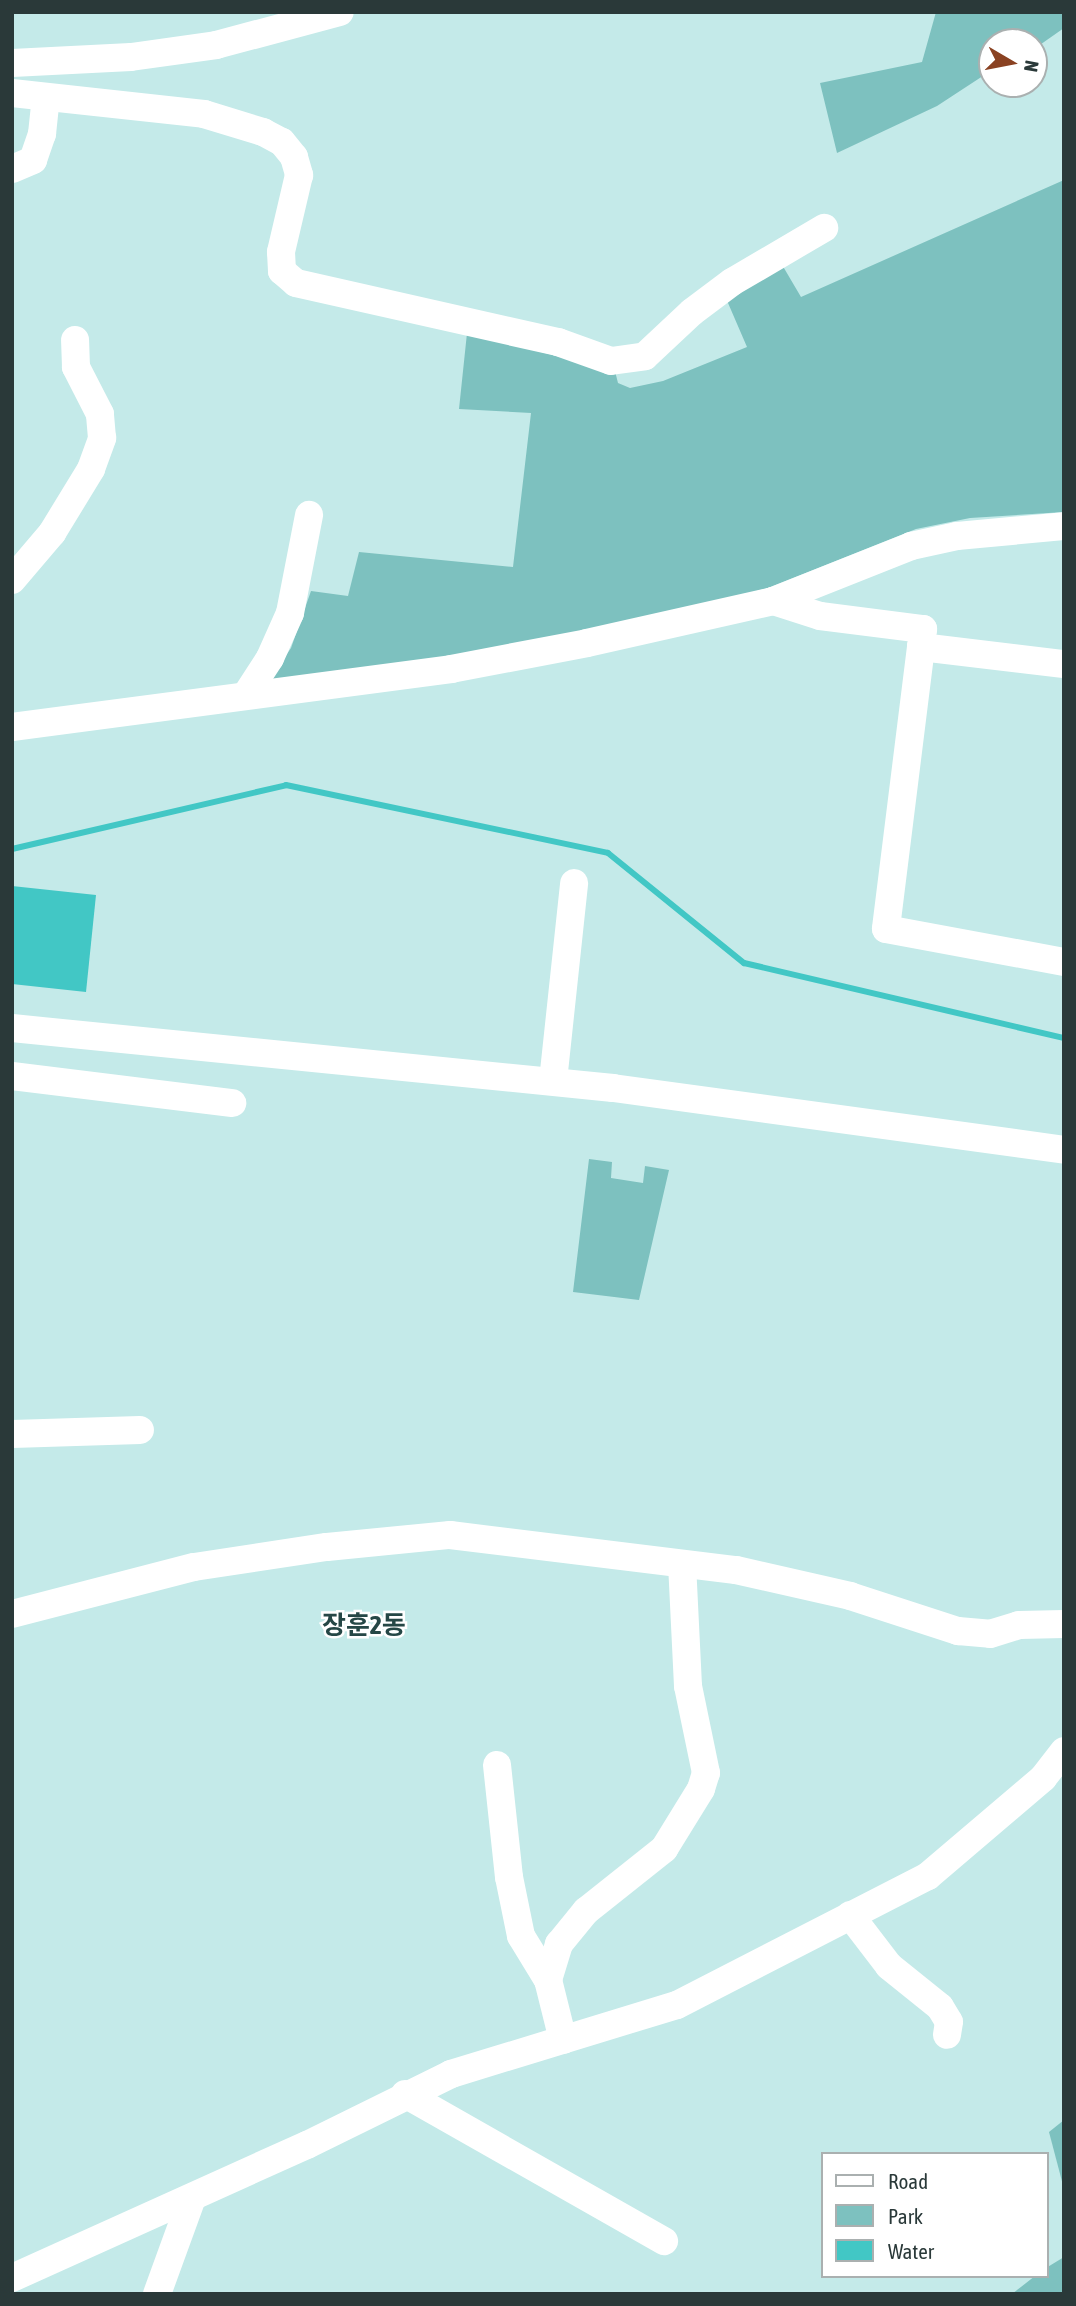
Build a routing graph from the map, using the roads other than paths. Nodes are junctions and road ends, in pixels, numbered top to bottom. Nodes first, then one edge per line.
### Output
1 (340, 12) edge
2 (12, 63) edge
3 (12, 93) edge
4 (46, 98) junction
5 (12, 169) edge
6 (824, 228) dead end
7 (75, 340) dead end
8 (309, 514) dead end
9 (1064, 526) edge
10 (12, 580) edge
11 (774, 601) junction
12 (921, 647) junction
13 (1064, 664) edge
14 (246, 695) junction
15 (12, 727) edge
16 (574, 883) dead end
17 (1064, 962) edge
18 (12, 1028) edge
19 (12, 1076) edge
20 (553, 1082) junction
21 (232, 1103) dead end
22 (1064, 1150) edge
23 (140, 1430) dead end
24 (12, 1434) edge
25 (682, 1564) junction
26 (12, 1614) edge
27 (1064, 1624) edge
28 (1064, 1751) edge
29 (497, 1765) dead end
30 (850, 1915) junction
31 (548, 1980) junction
32 (947, 2035) dead end
33 (564, 2040) junction
34 (405, 2095) junction
35 (192, 2198) junction
36 (664, 2241) dead end
37 (12, 2278) edge
38 (158, 2294) edge

1 - 2 street
3 - 4 street
4 - 5 street
4 - 6 street
7 - 10 street
8 - 14 street
9 - 11 street
11 - 12 street
11 - 14 street
12 - 13 street
12 - 17 street
14 - 15 street
16 - 20 street
18 - 20 street
19 - 21 street
20 - 22 street
23 - 24 street
25 - 26 street
25 - 27 street
25 - 31 street
28 - 30 street
29 - 31 street
30 - 32 street
30 - 33 street
31 - 33 street
33 - 34 street
34 - 35 street
34 - 36 street
35 - 37 street
35 - 38 street

